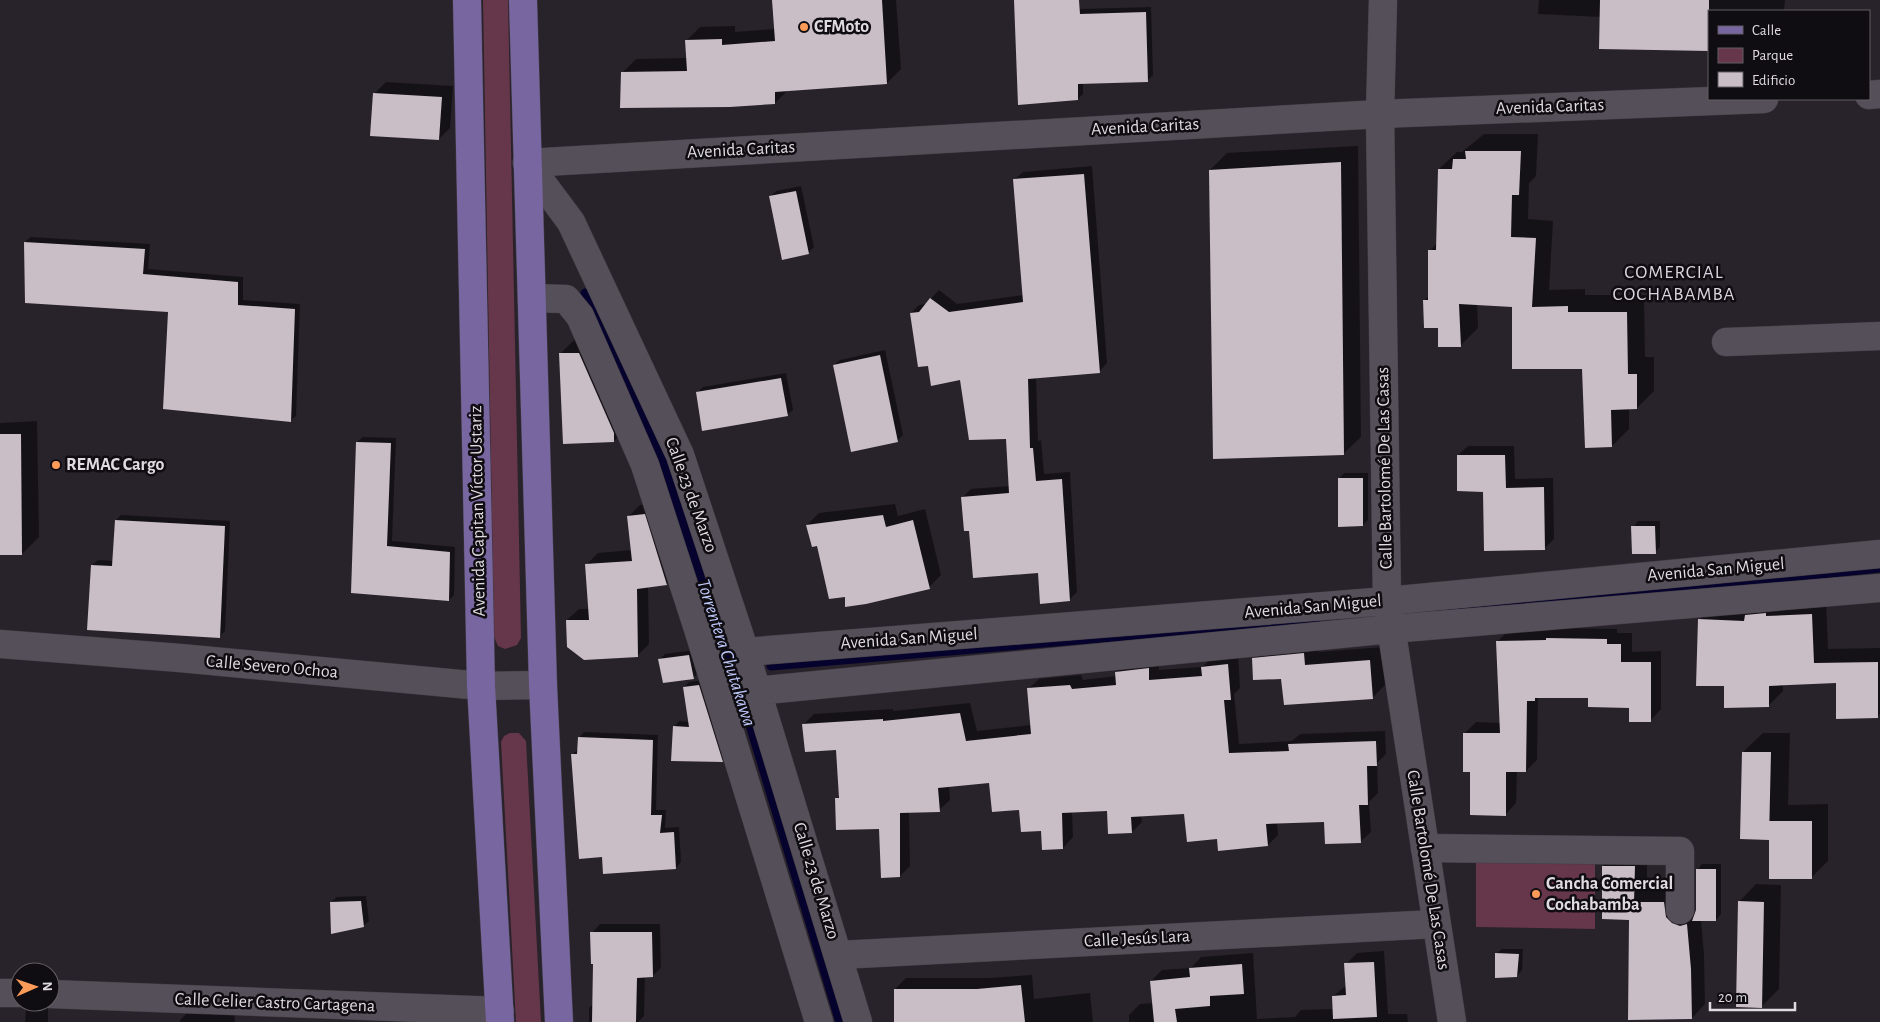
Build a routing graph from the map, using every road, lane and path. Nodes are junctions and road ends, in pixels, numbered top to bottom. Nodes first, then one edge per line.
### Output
1 (467, 0) edge
2 (523, 0) edge
3 (1383, 0) edge
4 (1738, 100) edge
5 (1380, 114) junction
6 (527, 163) junction
7 (532, 298) junction
8 (1880, 336) edge
9 (1726, 342) dead end
10 (1880, 554) edge
11 (1880, 588) edge
12 (1387, 601) junction
13 (1391, 629) junction
14 (0, 644) edge
15 (745, 652) junction
16 (543, 684) junction
17 (482, 686) junction
18 (756, 691) junction
19 (1425, 848) junction
20 (1680, 910) dead end
21 (1436, 924) junction
22 (839, 955) junction
23 (60, 995) edge
24 (500, 1017) edge
25 (559, 1022) edge
26 (819, 1022) edge
27 (858, 1022) edge
28 (1452, 1022) edge

1 - 17 main road, Avenida Capitan Víctor Ustariz
2 - 6 main road
3 - 5 street, Calle Bartolomé De Las Casas
4 - 5 street, Avenida Caritas
5 - 6 street, Avenida Caritas
5 - 12 street, Calle Bartolomé De Las Casas
6 - 7 main road
6 - 15 street, Calle 23 de Marzo
7 - 16 main road
7 - 26 street
8 - 9 street
10 - 12 street, Avenida San Miguel
11 - 13 street, Avenida San Miguel
12 - 13 street, Calle Bartolomé De Las Casas
12 - 15 street, Avenida San Miguel
13 - 18 street, Avenida San Miguel
13 - 19 street, Calle Bartolomé De Las Casas
14 - 17 street, Calle Severo Ochoa
15 - 18 street, Calle 23 de Marzo
16 - 17 street, Calle Severo Ochoa
16 - 25 main road
17 - 24 main road, Avenida Capitan Víctor Ustariz
18 - 22 street, Calle 23 de Marzo
19 - 20 street
19 - 21 street, Calle Bartolomé De Las Casas
21 - 22 street, Calle Jesús Lara
21 - 28 street, Calle Bartolomé De Las Casas
22 - 27 street, Calle 23 de Marzo
23 - 24 street, Calle Celier Castro Cartagena

